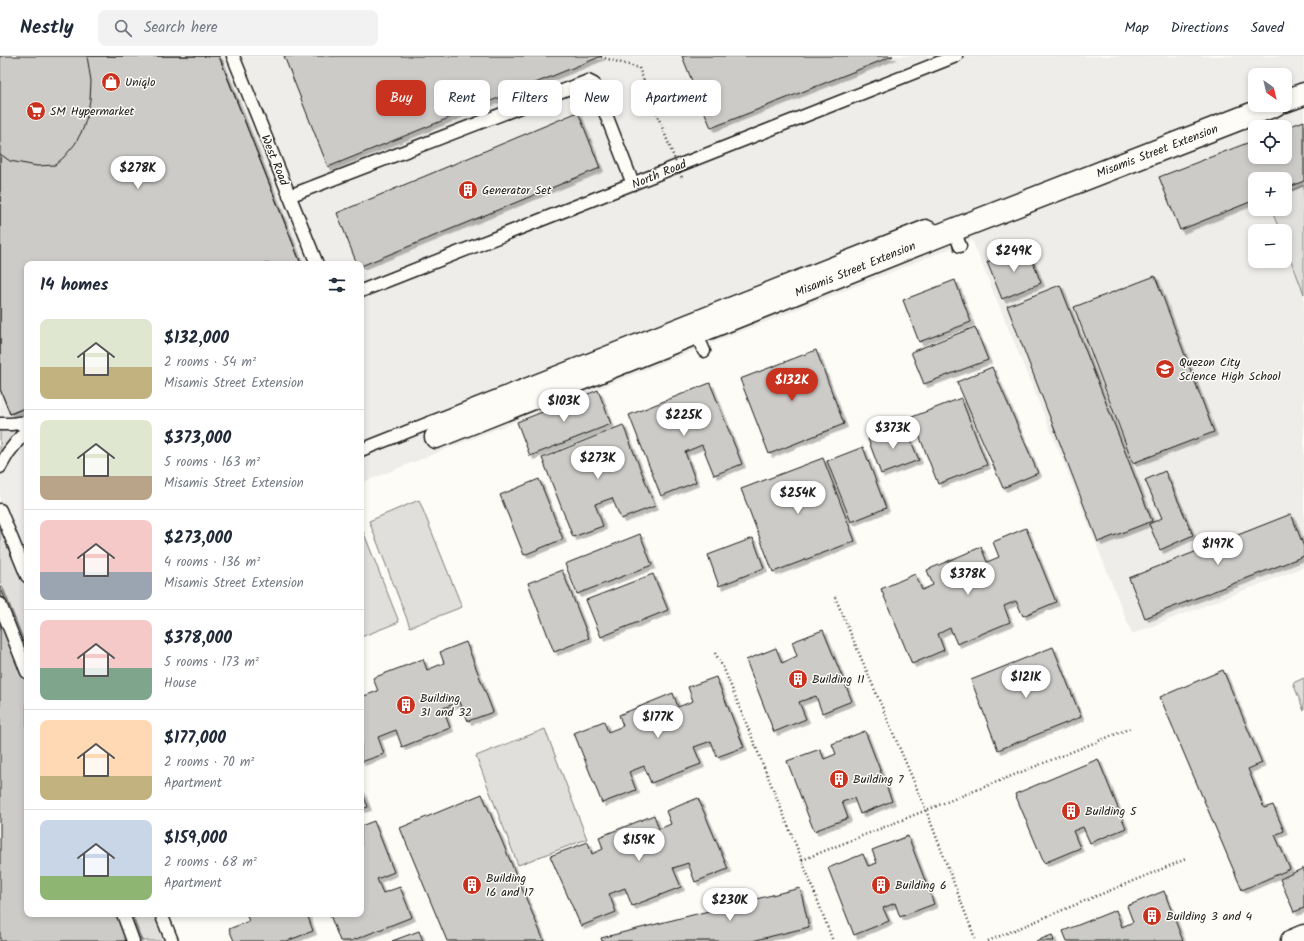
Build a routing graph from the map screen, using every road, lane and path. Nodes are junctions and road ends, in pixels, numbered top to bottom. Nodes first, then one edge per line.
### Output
1 (233, 56) edge
2 (956, 56) edge
3 (601, 57) edge
4 (1304, 94) edge
5 (1292, 98) edge
6 (1259, 112) edge
7 (682, 178) dead end
8 (633, 184) junction
9 (289, 196) junction
10 (952, 237) junction
11 (316, 261) edge
12 (364, 290) edge
13 (24, 422) edge
14 (0, 424) edge
15 (24, 433) edge
16 (436, 437) dead end
17 (364, 449) edge
18 (0, 467) edge
19 (0, 510) edge
20 (24, 569) edge
21 (835, 597) dead end
22 (0, 604) edge
23 (715, 653) dead end
24 (24, 664) edge
25 (1131, 728) dead end
26 (926, 810) junction
27 (1186, 859) dead end
28 (802, 860) junction
29 (124, 917) edge
30 (162, 917) edge
31 (133, 941) edge
32 (172, 941) edge
33 (833, 941) edge
34 (976, 941) edge
35 (988, 941) edge

1 - 9 lane, West Road
2 - 8 lane, North Road
3 - 7 path, bridge
4 - 5 street
6 - 10 street, Misamis Street Extension
8 - 9 lane
8 - 12 lane, North Road
9 - 11 lane, West Road
10 - 16 street, Misamis Street Extension
10 - 17 lane
13 - 14 lane
15 - 18 lane
19 - 20 lane
21 - 26 path
22 - 24 lane
23 - 28 path
25 - 26 path
26 - 28 path
26 - 34 path
27 - 35 path
28 - 33 path
29 - 31 lane
30 - 32 lane

